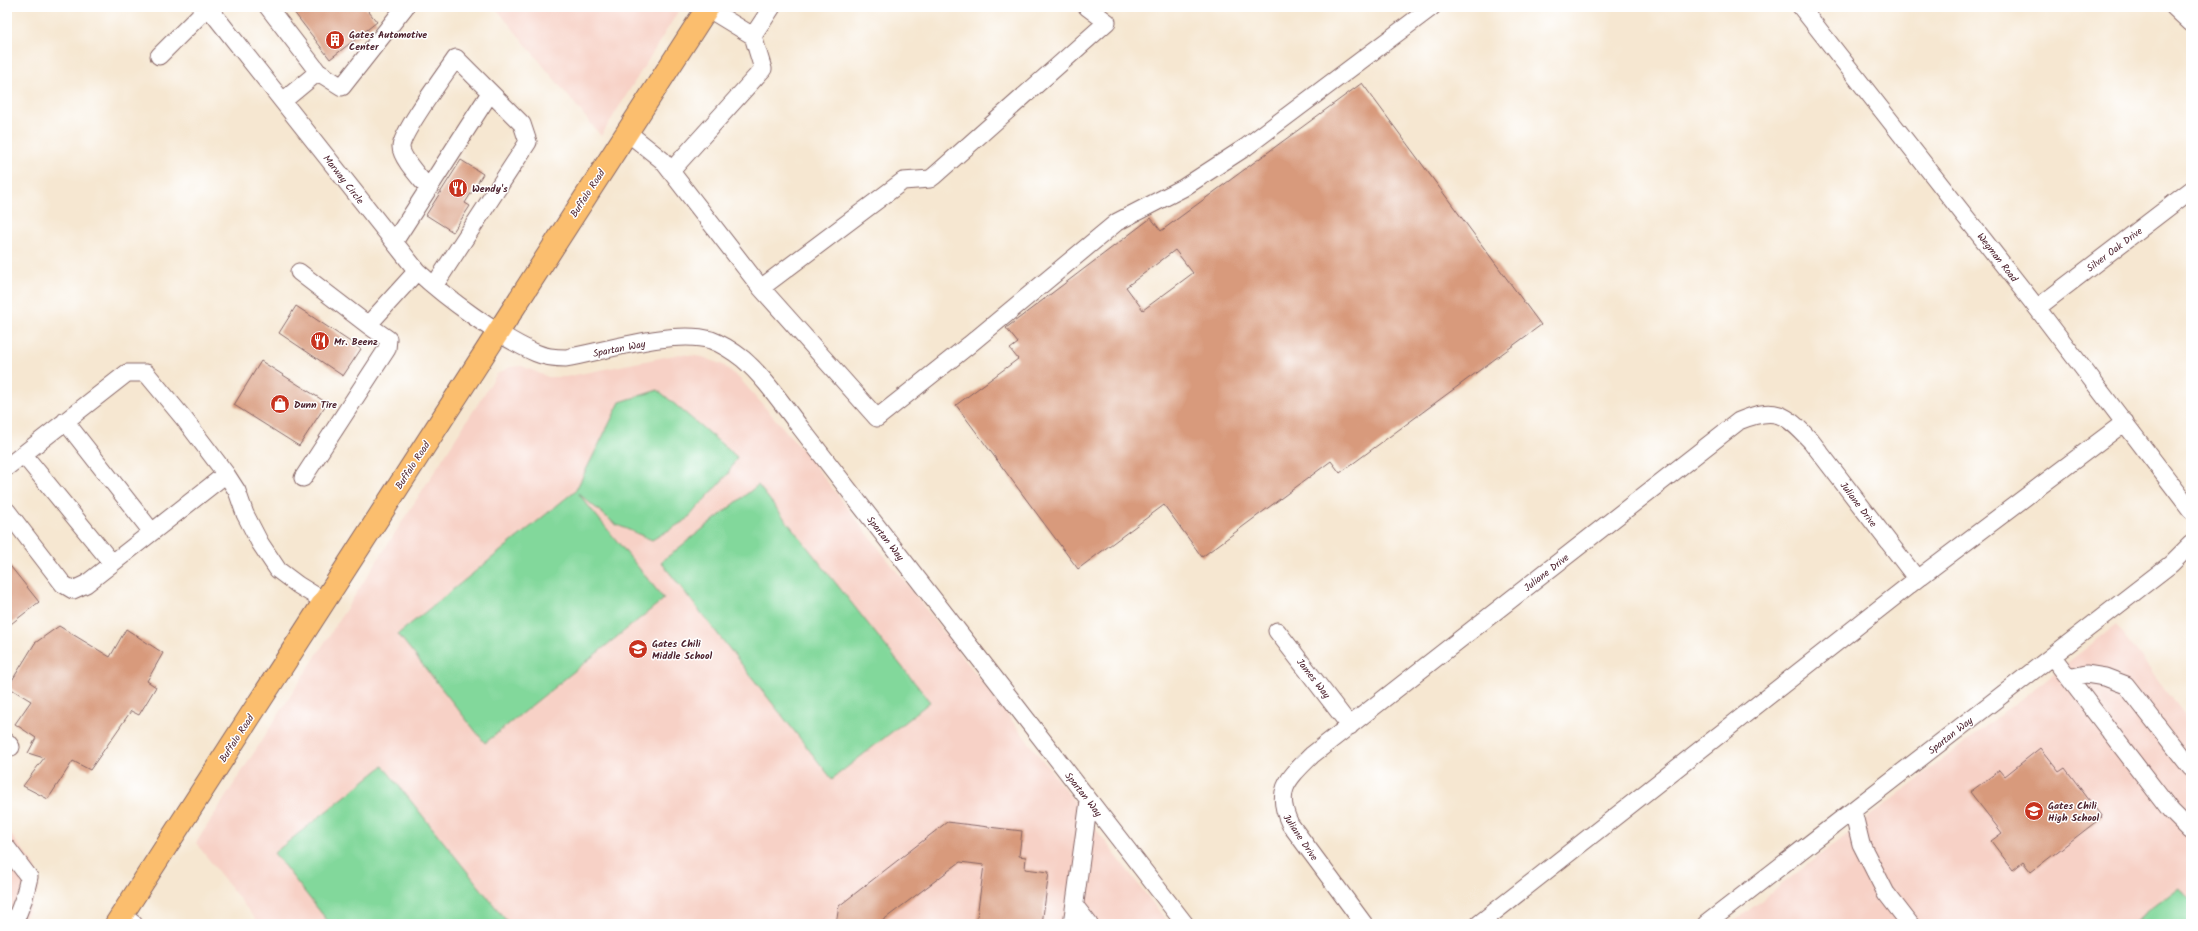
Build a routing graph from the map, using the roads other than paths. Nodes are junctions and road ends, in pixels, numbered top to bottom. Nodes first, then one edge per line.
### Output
1 (208, 7) edge
2 (268, 7) edge
3 (405, 7) edge
4 (708, 7) edge
5 (772, 7) edge
6 (1087, 7) edge
7 (1432, 7) edge
8 (1801, 7) edge
9 (2174, 7) edge
10 (2191, 23) edge
11 (753, 36) junction
12 (159, 56) dead end
13 (318, 72) junction
14 (490, 93) junction
15 (283, 101) junction
16 (627, 132) junction
17 (671, 172) junction
18 (428, 188) junction
19 (2191, 190) edge
20 (394, 242) junction
21 (416, 271) junction
22 (299, 272) dead end
23 (434, 286) junction
24 (762, 288) junction
25 (2038, 308) junction
26 (368, 325) junction
27 (498, 331) junction
28 (65, 421) junction
29 (2125, 422) junction
30 (23, 454) junction
31 (7, 467) edge
32 (226, 474) junction
33 (303, 478) dead end
34 (2191, 510) edge
35 (7, 511) edge
36 (152, 532) junction
37 (2191, 544) edge
38 (112, 563) junction
39 (1917, 579) junction
40 (324, 601) junction
41 (1277, 631) dead end
42 (2052, 656) junction
43 (2068, 678) junction
44 (1350, 726) junction
45 (2191, 768) edge
46 (1089, 801) junction
47 (1853, 811) junction
48 (2191, 832) edge
49 (7, 848) edge
50 (1075, 906) junction
51 (124, 921) edge
52 (14, 924) edge
53 (1072, 924) edge
54 (1089, 924) edge
55 (1185, 924) edge
56 (1364, 924) edge
57 (1479, 924) edge
58 (1706, 924) edge
59 (1910, 924) edge

1 - 12 street
1 - 15 street, Marway Circle
2 - 13 street
3 - 13 street
4 - 11 street
4 - 16 main road, Buffalo Road
5 - 11 street
6 - 24 street
7 - 24 street
8 - 25 street, Wegman Road
9 - 10 street
11 - 17 street
13 - 15 street
14 - 18 street
14 - 18 street
14 - 23 street
15 - 20 street, Marway Circle
16 - 17 street
16 - 27 main road, Buffalo Road
17 - 24 street
18 - 20 street
19 - 25 street, Silver Oak Drive
20 - 21 street, Marway Circle
21 - 23 street, Marway Circle
21 - 26 street
22 - 26 street
23 - 27 street, Marway Circle
25 - 29 street, Wegman Road
26 - 33 street
27 - 40 main road, Buffalo Road
27 - 46 street, Spartan Way
28 - 30 street
28 - 32 street
28 - 36 street
29 - 34 street, Wegman Road
29 - 39 street
30 - 31 street
30 - 38 street
32 - 36 street
32 - 40 street
35 - 38 street
36 - 38 street
37 - 42 street, Spartan Way
39 - 44 street, Juliane Drive
39 - 57 street
40 - 51 main road, Buffalo Road
41 - 44 street, James Way
42 - 43 street
42 - 47 street, Spartan Way
43 - 45 street
43 - 48 street
44 - 56 street, Juliane Drive
46 - 50 street
46 - 55 street, Spartan Way
47 - 58 street, Spartan Way
47 - 59 street
49 - 52 street
50 - 53 street
50 - 54 street

